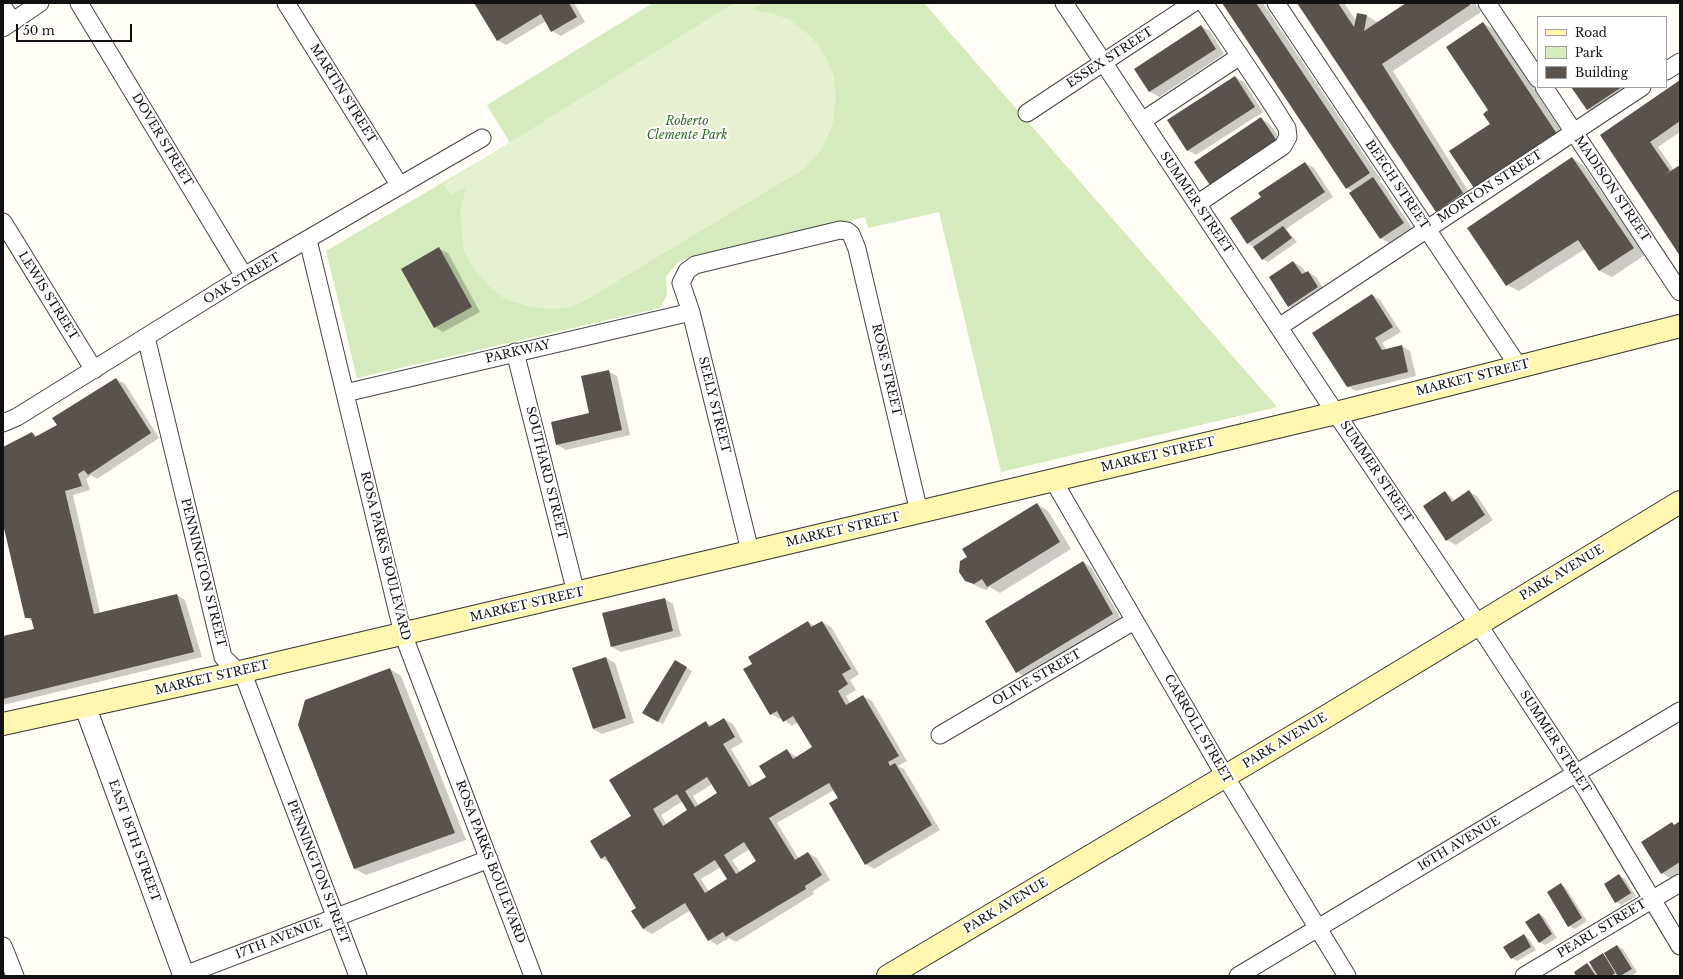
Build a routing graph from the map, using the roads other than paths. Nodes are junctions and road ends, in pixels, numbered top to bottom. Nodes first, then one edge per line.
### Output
1 (40, 3) edge
2 (79, 3) edge
3 (286, 3) edge
4 (1064, 3) edge
5 (1193, 3) edge
6 (1204, 3) edge
7 (1276, 3) edge
8 (1487, 3) edge
9 (3, 7) edge
10 (8, 25) edge
11 (1240, 56) junction
12 (1103, 62) junction
13 (1680, 62) edge
14 (1667, 70) edge
15 (1537, 78) edge
16 (1545, 88) edge
17 (1640, 88) edge
18 (1027, 113) dead end
19 (1142, 121) junction
20 (1574, 132) junction
21 (482, 138) dead end
22 (400, 186) junction
23 (1197, 204) junction
24 (3, 222) edge
25 (1427, 229) junction
26 (308, 240) junction
27 (695, 265) joint
28 (244, 276) junction
29 (1680, 292) edge
30 (691, 312) junction
31 (1680, 326) edge
32 (1279, 327) junction
33 (146, 337) junction
34 (515, 352) junction
35 (1519, 367) junction
36 (94, 370) junction
37 (345, 393) junction
38 (1336, 413) junction
39 (3, 423) edge
40 (1053, 480) junction
41 (1680, 502) edge
42 (919, 512) junction
43 (750, 551) junction
44 (576, 593) junction
45 (1134, 621) junction
46 (1478, 624) junction
47 (403, 634) junction
48 (240, 672) junction
49 (85, 706) junction
50 (1680, 711) edge
51 (3, 724) edge
52 (940, 735) dead end
53 (1576, 773) junction
54 (1225, 776) junction
55 (489, 860) junction
56 (1680, 883) edge
57 (1652, 899) junction
58 (336, 918) junction
59 (1318, 929) junction
60 (3, 946) edge
61 (1680, 946) edge
62 (15, 976) edge
63 (183, 976) edge
64 (358, 976) edge
65 (533, 976) edge
66 (888, 976) edge
67 (1238, 976) edge
68 (1347, 976) edge
69 (1524, 976) edge

1 - 10 street
2 - 28 street, DOVER STREET
3 - 22 street, MARTIN STREET
4 - 12 street, SUMMER STREET
5 - 12 street, ESSEX STREET
6 - 11 street
7 - 25 street, BEECH STREET
8 - 15 street
9 - 10 street
11 - 19 street
11 - 23 street
12 - 18 street, ESSEX STREET
12 - 19 street, SUMMER STREET
13 - 14 street
16 - 20 street, MADISON STREET
17 - 20 street, MORTON STREET
19 - 23 street, SUMMER STREET
20 - 25 street, MORTON STREET
20 - 29 street, MADISON STREET
21 - 22 street, OAK STREET
22 - 26 street, OAK STREET
23 - 32 street, SUMMER STREET
24 - 36 street, LEWIS STREET
25 - 32 street, MORTON STREET
25 - 35 street, BEECH STREET
26 - 28 street, OAK STREET
26 - 37 street, ROSA PARKS BOULEVARD
27 - 30 street, SEELY STREET
27 - 42 street, ROSE STREET
28 - 33 street, OAK STREET
30 - 34 street, PARKWAY
30 - 43 street, SEELY STREET
31 - 35 main road, MARKET STREET
32 - 38 street, SUMMER STREET
33 - 36 street, OAK STREET
33 - 48 street, PENNINGTON STREET
34 - 37 street, PARKWAY
34 - 44 street, SOUTHARD STREET
35 - 38 main road, MARKET STREET
36 - 39 street, OAK STREET
37 - 47 street, ROSA PARKS BOULEVARD
38 - 40 main road, MARKET STREET
38 - 46 street, SUMMER STREET
40 - 42 main road, MARKET STREET
40 - 45 street, CARROLL STREET
41 - 46 main road, PARK AVENUE
42 - 43 main road, MARKET STREET
43 - 44 main road, MARKET STREET
44 - 47 main road, MARKET STREET
45 - 52 street, OLIVE STREET
45 - 54 street, CARROLL STREET
46 - 53 street, SUMMER STREET
46 - 54 main road, PARK AVENUE
47 - 48 main road, MARKET STREET
47 - 55 street, ROSA PARKS BOULEVARD
48 - 49 main road, MARKET STREET
48 - 58 street, PENNINGTON STREET
49 - 51 main road, MARKET STREET
49 - 63 street, EAST 18TH STREET
50 - 53 street, 16TH AVENUE
53 - 57 street, SUMMER STREET
53 - 59 street, 16TH AVENUE
54 - 59 street, CARROLL STREET
54 - 66 main road, PARK AVENUE
55 - 58 street, 17TH AVENUE
55 - 65 street, ROSA PARKS BOULEVARD
56 - 57 street, PEARL STREET
57 - 61 street, SUMMER STREET
57 - 69 street, PEARL STREET
58 - 63 street, 17TH AVENUE
58 - 64 street, PENNINGTON STREET
59 - 67 street, 16TH AVENUE
59 - 68 street, CARROLL STREET
60 - 62 street

